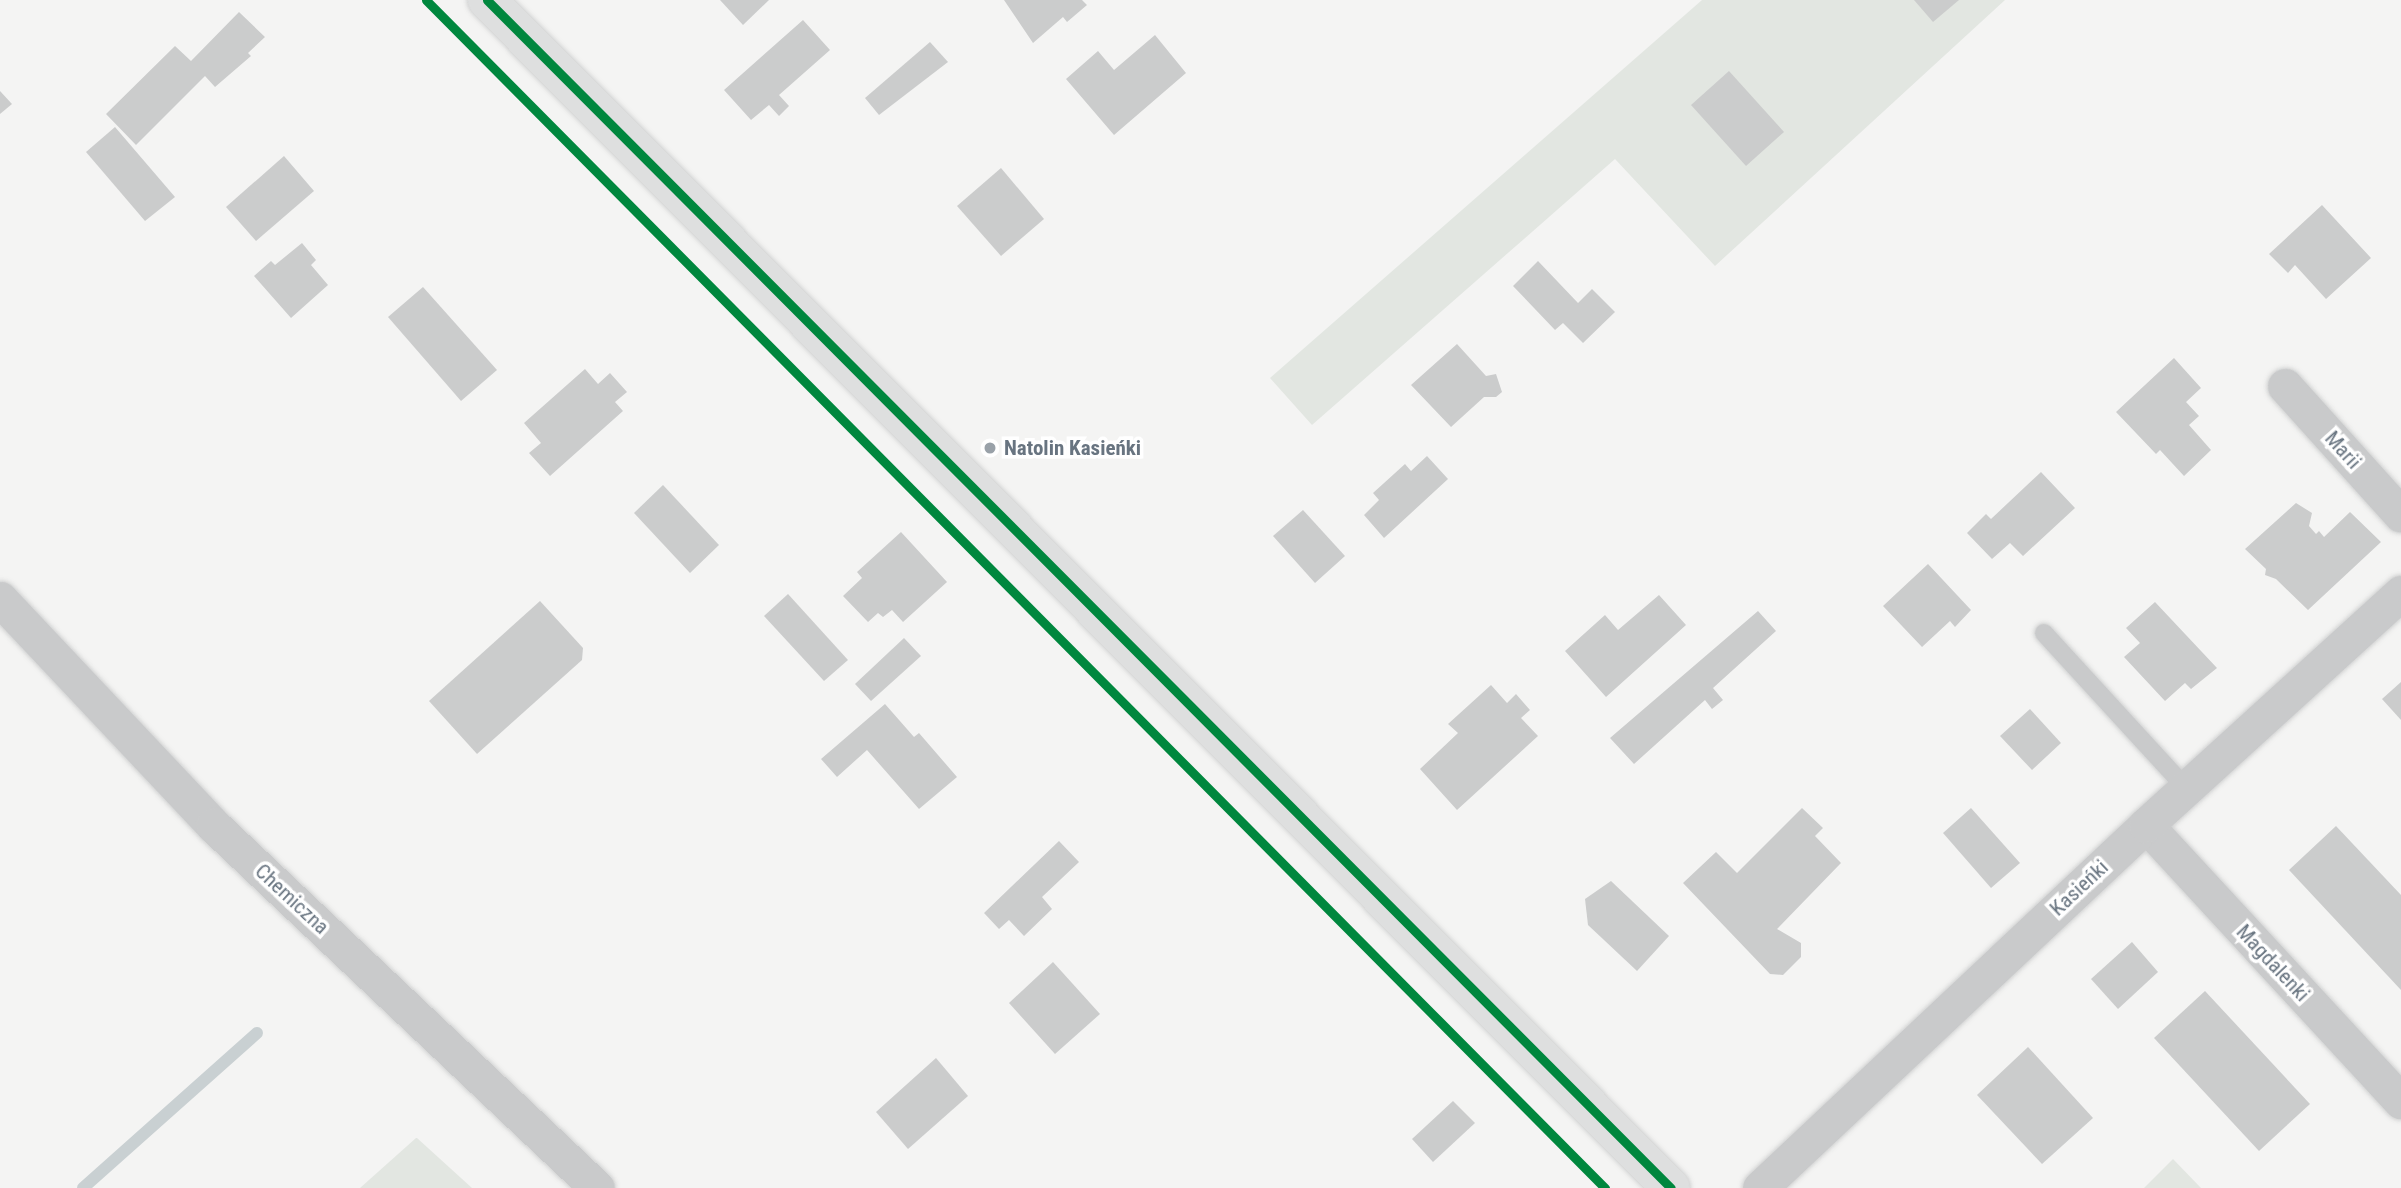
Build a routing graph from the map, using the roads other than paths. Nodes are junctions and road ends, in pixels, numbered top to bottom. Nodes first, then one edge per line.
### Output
1 (487, 0) edge
2 (2285, 386) dead end
3 (2401, 515) edge
4 (2401, 593) edge
5 (0, 598) edge
6 (2044, 633) dead end
7 (2186, 788) junction
8 (2146, 825) junction
9 (2401, 1101) edge
10 (597, 1188) edge
11 (1671, 1188) edge
12 (1760, 1188) edge

1 - 11 street
2 - 3 street, Marii
4 - 7 street, Kasieńki
5 - 10 street, Chemiczna
6 - 7 lane
7 - 8 street, Kasieńki
8 - 9 street, Magdalenki
8 - 12 street, Kasieńki

